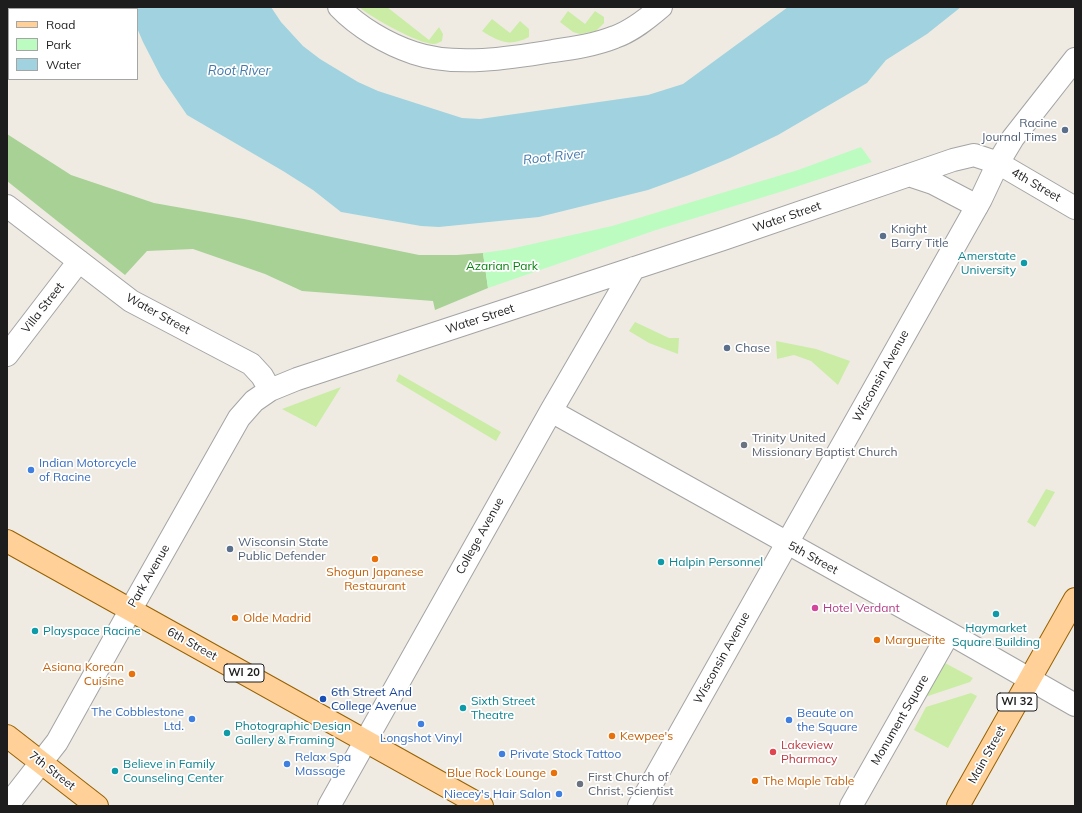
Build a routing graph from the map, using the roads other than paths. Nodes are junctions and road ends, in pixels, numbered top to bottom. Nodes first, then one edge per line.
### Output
1 (339, 7) edge
2 (661, 7) edge
3 (1075, 58) edge
4 (998, 163) junction
5 (909, 175) junction
6 (7, 206) edge
7 (977, 206) junction
8 (1075, 208) edge
9 (79, 262) junction
10 (634, 268) junction
11 (7, 355) edge
12 (270, 390) junction
13 (551, 411) junction
14 (7, 541) edge
15 (787, 543) junction
16 (1075, 599) edge
17 (130, 609) junction
18 (949, 634) junction
19 (1030, 680) junction
20 (1075, 705) edge
21 (7, 736) edge
22 (364, 741) junction
23 (41, 763) junction
24 (7, 806) edge
25 (97, 806) edge
26 (329, 806) edge
27 (482, 806) edge
28 (639, 806) edge
29 (851, 806) edge
30 (958, 806) edge

1 - 2 street
3 - 4 street, Wisconsin Avenue
4 - 5 street, Water Street
4 - 7 street, Wisconsin Avenue
4 - 8 street, 4th Street
5 - 7 street
5 - 10 street, Water Street
6 - 9 street, Water Street
7 - 15 street, Wisconsin Avenue
9 - 11 street, Villa Street
9 - 12 street, Water Street
10 - 12 street, Water Street
10 - 13 street, College Avenue
12 - 17 street, Park Avenue
13 - 15 street, 5th Street
13 - 22 street, College Avenue
14 - 17 main road, 6th Street / WI 20
15 - 18 street, 5th Street
15 - 28 street, Wisconsin Avenue
16 - 19 main road, Main Street / WI 32
17 - 22 main road, 6th Street / WI 20
17 - 23 street, Park Avenue
18 - 19 street, 5th Street
18 - 29 street, Monument Square
19 - 20 street, 5th Street
19 - 30 main road, Main Street / WI 32
21 - 23 main road, 7th Street
22 - 26 street, College Avenue
22 - 27 main road, 6th Street / WI 20
23 - 24 street, Park Avenue
23 - 25 main road, 7th Street

